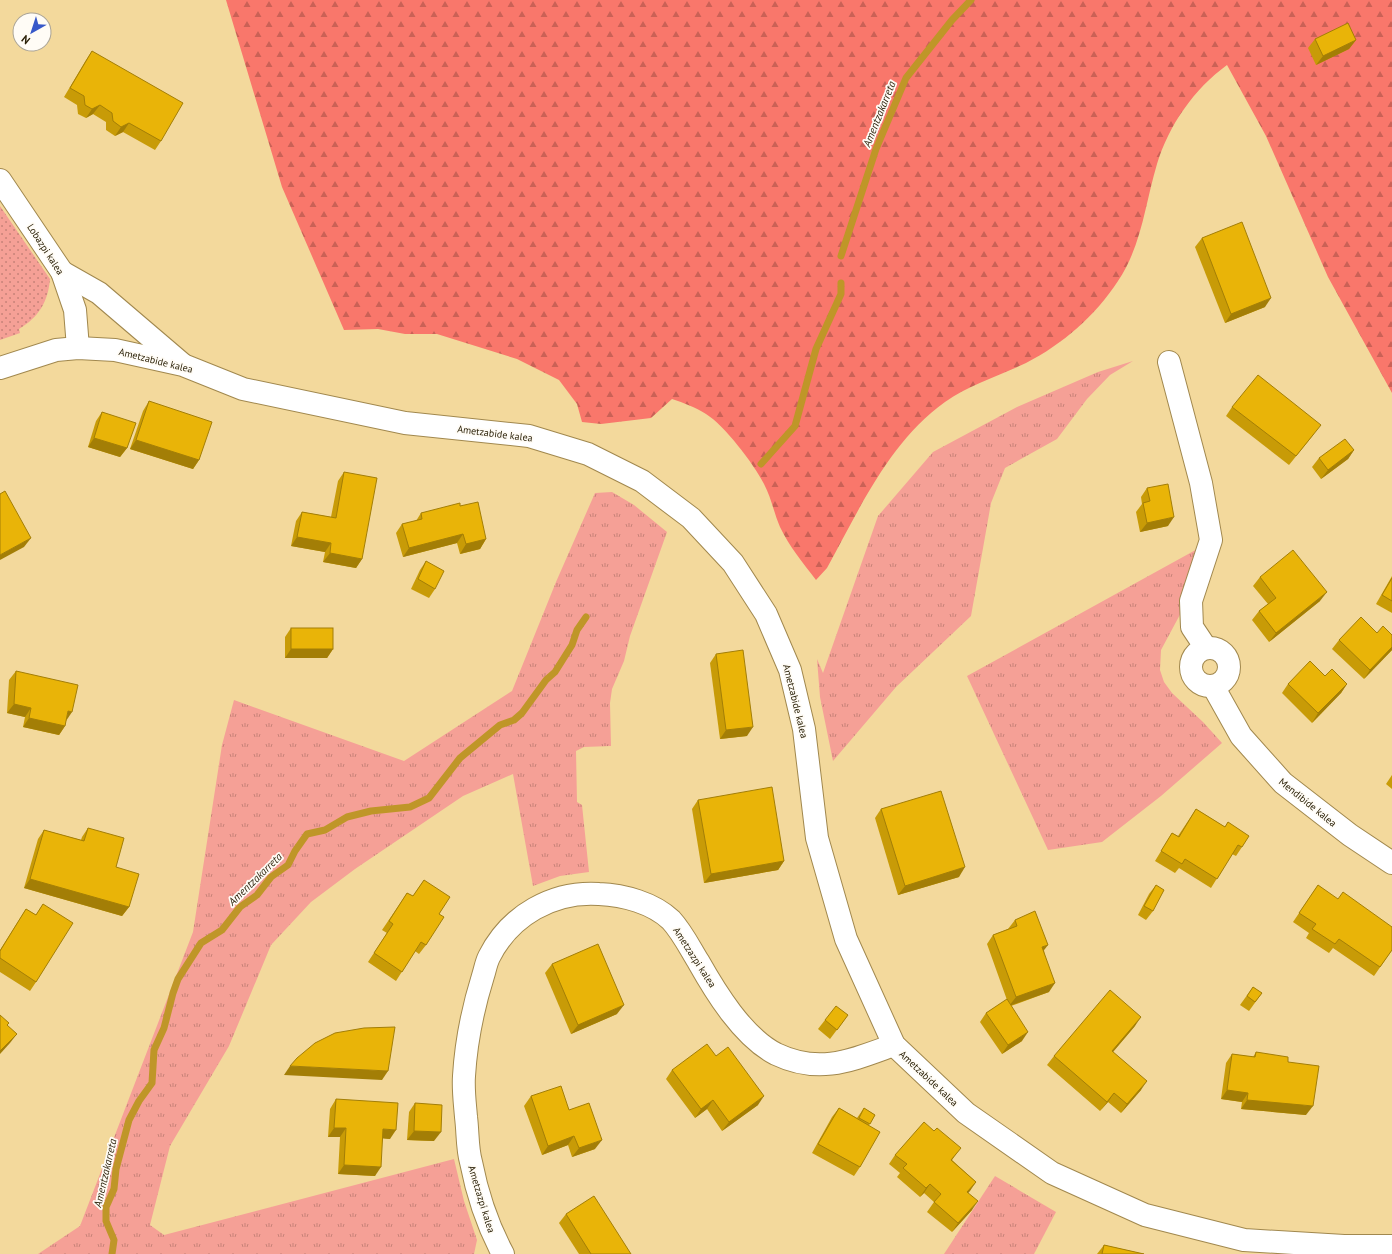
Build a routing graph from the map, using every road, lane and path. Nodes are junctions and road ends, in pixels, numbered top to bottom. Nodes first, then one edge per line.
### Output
1 (0, 180) edge
2 (62, 272) junction
3 (78, 348) junction
4 (1169, 362) dead end
5 (183, 365) junction
6 (0, 368) edge
7 (1392, 863) edge
8 (894, 1045) junction
9 (1392, 1246) edge
10 (503, 1254) edge

1 - 2 street, Lobazpi kalea
2 - 3 street, Lobazpi kalea
2 - 5 street
3 - 5 street, Ametzabide kalea
3 - 6 street, Ametzabide kalea
4 - 7 street, Mendibide kalea
5 - 8 street, Ametzabide kalea
8 - 9 street, Ametzabide kalea
8 - 10 street, Ametzazpi kalea

